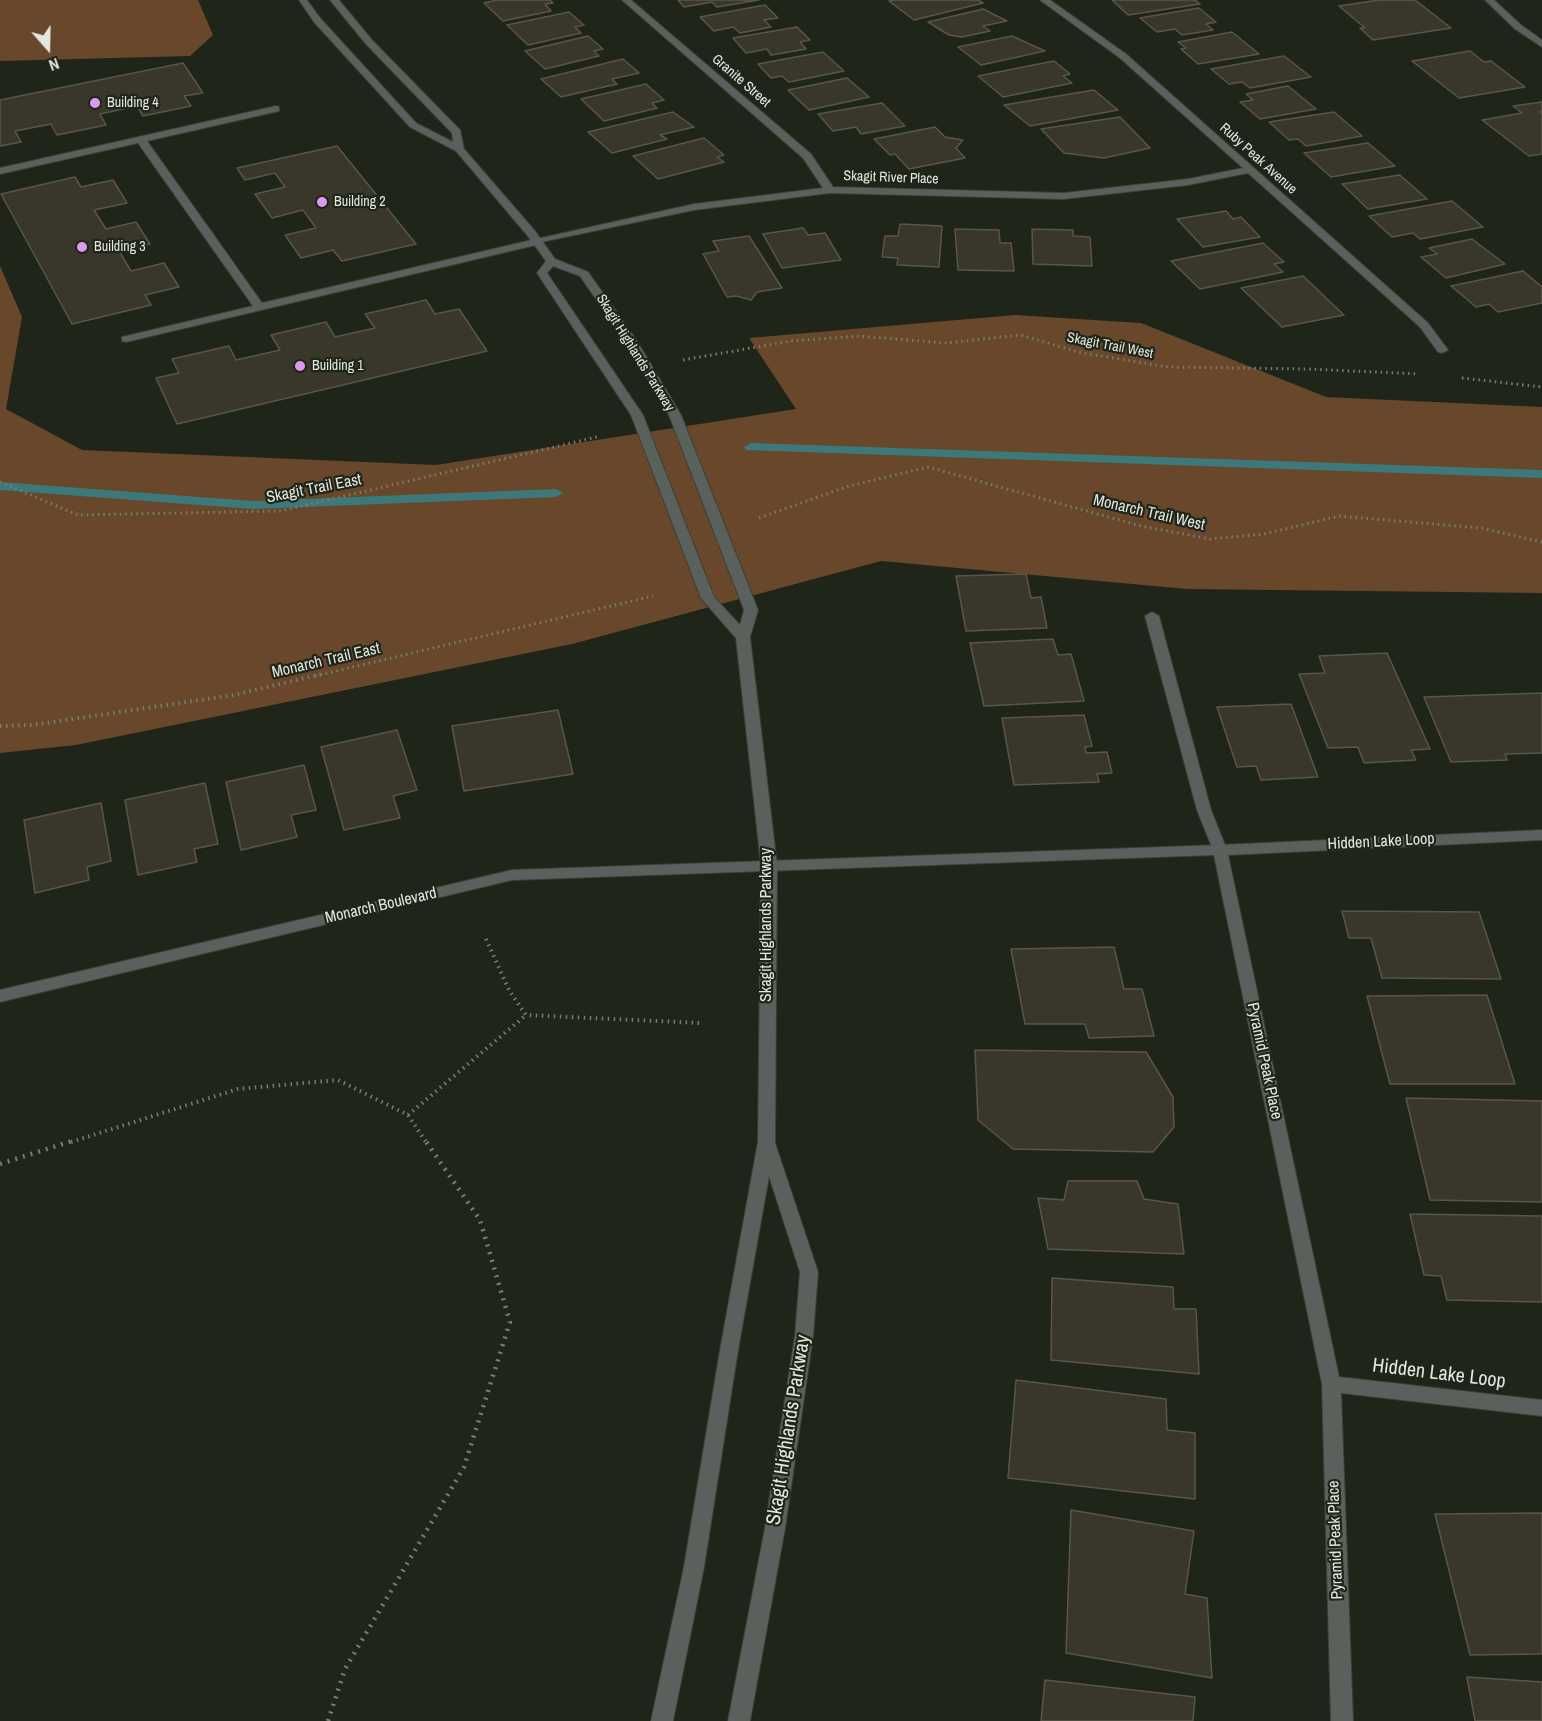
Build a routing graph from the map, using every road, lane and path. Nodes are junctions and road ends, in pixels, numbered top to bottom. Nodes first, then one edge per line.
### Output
1 (303, 0) edge
2 (334, 0) edge
3 (626, 0) edge
4 (1044, 0) edge
5 (1489, 0) edge
6 (1542, 44) edge
7 (276, 109) dead end
8 (140, 138) junction
9 (459, 149) junction
10 (1248, 170) junction
11 (0, 171) edge
12 (830, 190) junction
13 (537, 242) junction
14 (551, 261) junction
15 (260, 306) junction
16 (126, 339) dead end
17 (1442, 350) dead end
18 (677, 361) dead end
19 (1426, 375) dead end
20 (1461, 378) dead end
21 (1542, 387) edge
22 (597, 436) dead end
23 (0, 482) edge
24 (759, 518) dead end
25 (1542, 542) edge
26 (653, 596) dead end
27 (1152, 616) dead end
28 (743, 637) junction
29 (0, 726) edge
30 (1542, 835) edge
31 (1220, 850) junction
32 (770, 865) junction
33 (486, 939) dead end
34 (0, 996) edge
35 (526, 1015) junction
36 (700, 1023) dead end
37 (408, 1115) junction
38 (767, 1142) junction
39 (0, 1164) edge
40 (1330, 1384) junction
41 (1542, 1408) edge
42 (328, 1721) edge
43 (662, 1721) edge
44 (739, 1721) edge
45 (1342, 1721) edge

1 - 9 street
2 - 9 street
3 - 12 street, Granite Street
4 - 10 street, Ruby Peak Avenue
5 - 6 street
7 - 8 street
8 - 11 street
8 - 15 street
9 - 13 street
10 - 12 street, Skagit River Place
10 - 17 street, Ruby Peak Avenue
12 - 13 street, Skagit River Place
13 - 14 street
13 - 15 street, Skagit River Place
14 - 28 street, Skagit Highlands Parkway
14 - 28 street, Skagit Highlands Parkway
15 - 16 street, Skagit River Place
18 - 19 path, Skagit Trail West
20 - 21 path
22 - 23 path, Skagit Trail East
24 - 25 path, Monarch Trail West
26 - 29 path, Monarch Trail East
27 - 31 street, Pyramid Peak Place
28 - 32 street, Skagit Highlands Parkway
30 - 31 street, Hidden Lake Loop
31 - 32 street
31 - 40 street, Pyramid Peak Place
32 - 34 street, Monarch Boulevard
32 - 38 street, Skagit Highlands Parkway
33 - 35 path
35 - 36 path
35 - 37 path
37 - 39 path
37 - 42 path
38 - 43 street, Skagit Highlands Parkway
38 - 44 street, Skagit Highlands Parkway
40 - 41 street, Hidden Lake Loop
40 - 45 street, Pyramid Peak Place

